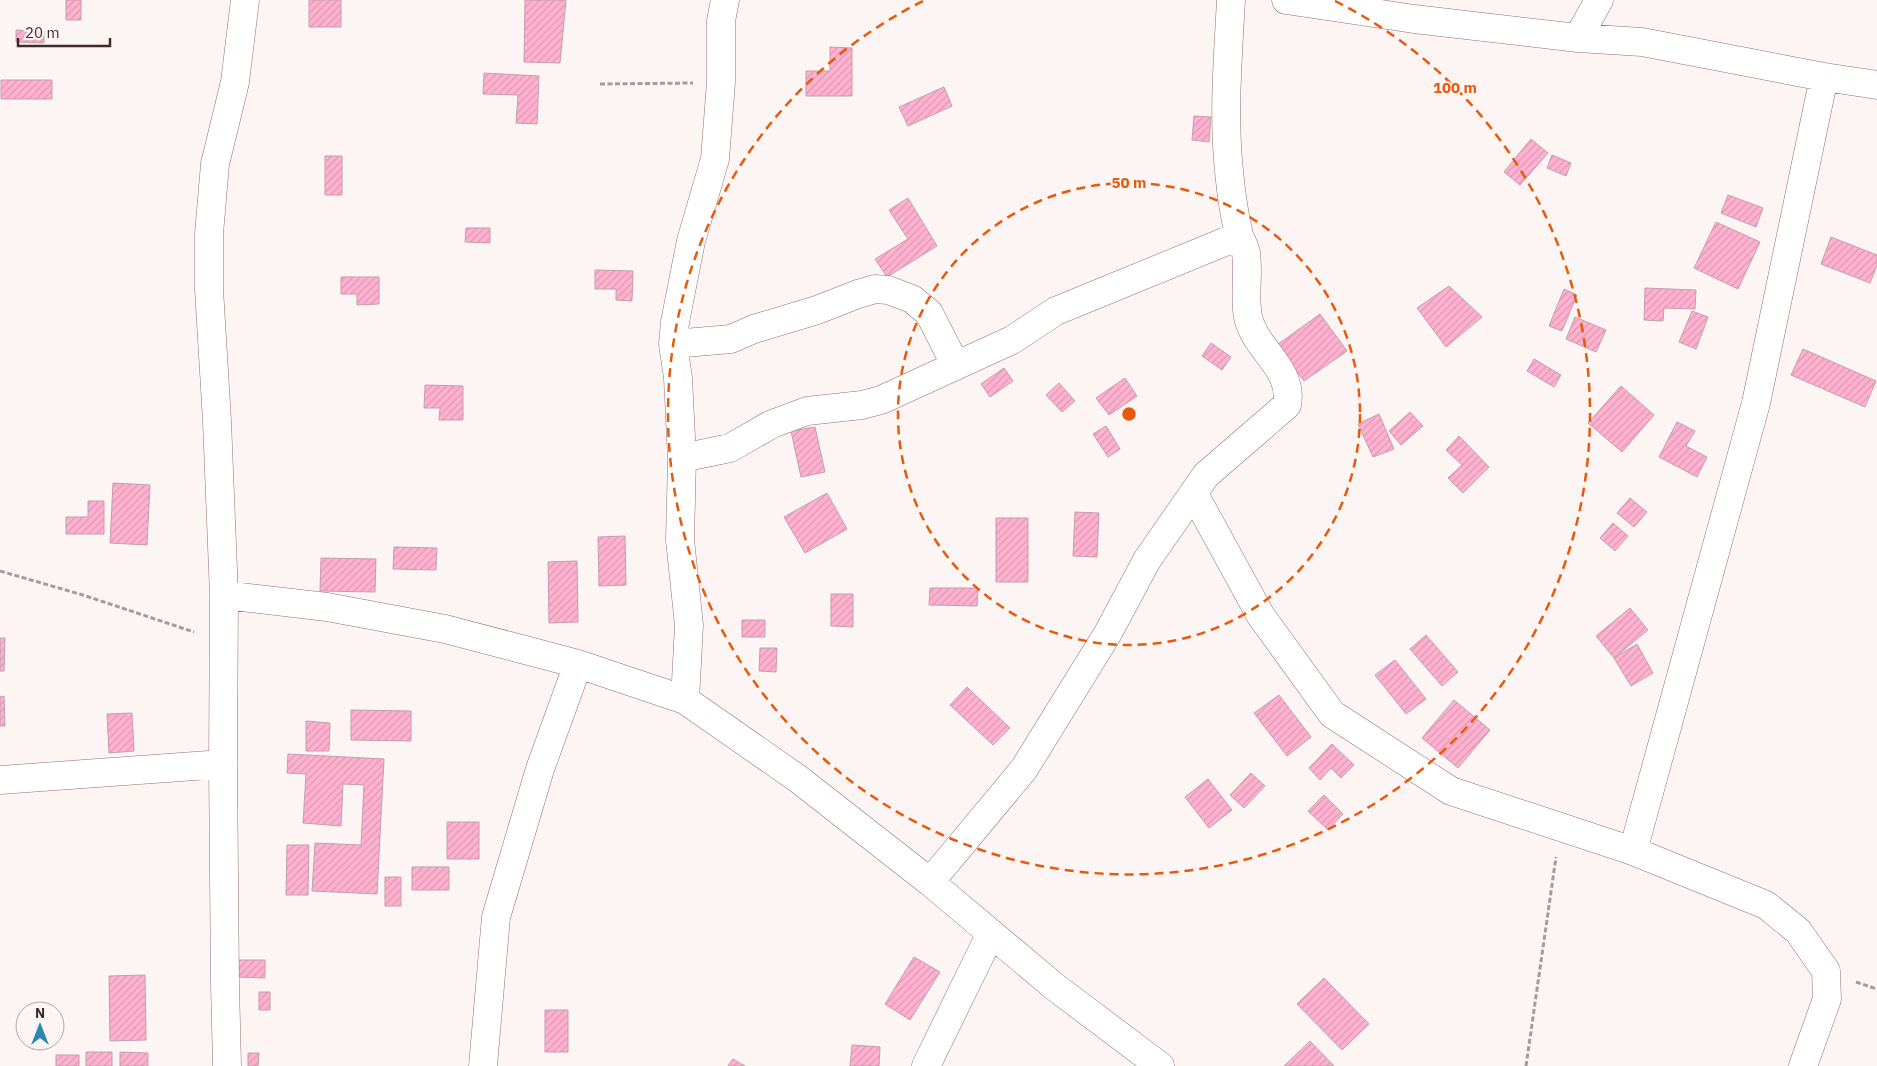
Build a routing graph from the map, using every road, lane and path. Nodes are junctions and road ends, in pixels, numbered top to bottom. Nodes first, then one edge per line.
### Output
1 (245, 0) edge
2 (725, 0) edge
3 (1231, 0) edge
4 (1286, 0) edge
5 (1599, 0) edge
6 (1578, 38) junction
7 (1824, 77) junction
8 (721, 82) junction
9 (600, 84) dead end
10 (1877, 85) edge
11 (1240, 236) junction
12 (673, 344) junction
13 (956, 366) junction
14 (682, 458) junction
15 (1194, 494) junction
16 (0, 571) edge
17 (224, 595) junction
18 (224, 642) junction
19 (578, 664) junction
20 (685, 700) junction
21 (223, 764) junction
22 (0, 780) edge
23 (1560, 826) junction
24 (1633, 851) junction
25 (930, 882) junction
26 (991, 933) junction
27 (227, 1066) edge
28 (483, 1066) edge
29 (926, 1066) edge
30 (1160, 1066) edge
31 (1526, 1066) edge
32 (1802, 1066) edge

1 - 17 street
2 - 8 street
3 - 11 street
4 - 6 street
5 - 6 street
6 - 7 street
7 - 10 street
7 - 24 street
8 - 9 path
8 - 12 street
11 - 13 street
11 - 15 street
12 - 13 street
12 - 14 street
13 - 14 street
14 - 20 street
15 - 23 street
15 - 25 street
16 - 18 path
17 - 18 street
17 - 19 street
18 - 21 street
19 - 20 street
19 - 28 street
20 - 25 street
21 - 22 street
21 - 27 street
23 - 24 street
23 - 31 path
24 - 32 street
25 - 26 street
26 - 29 street
26 - 30 street

